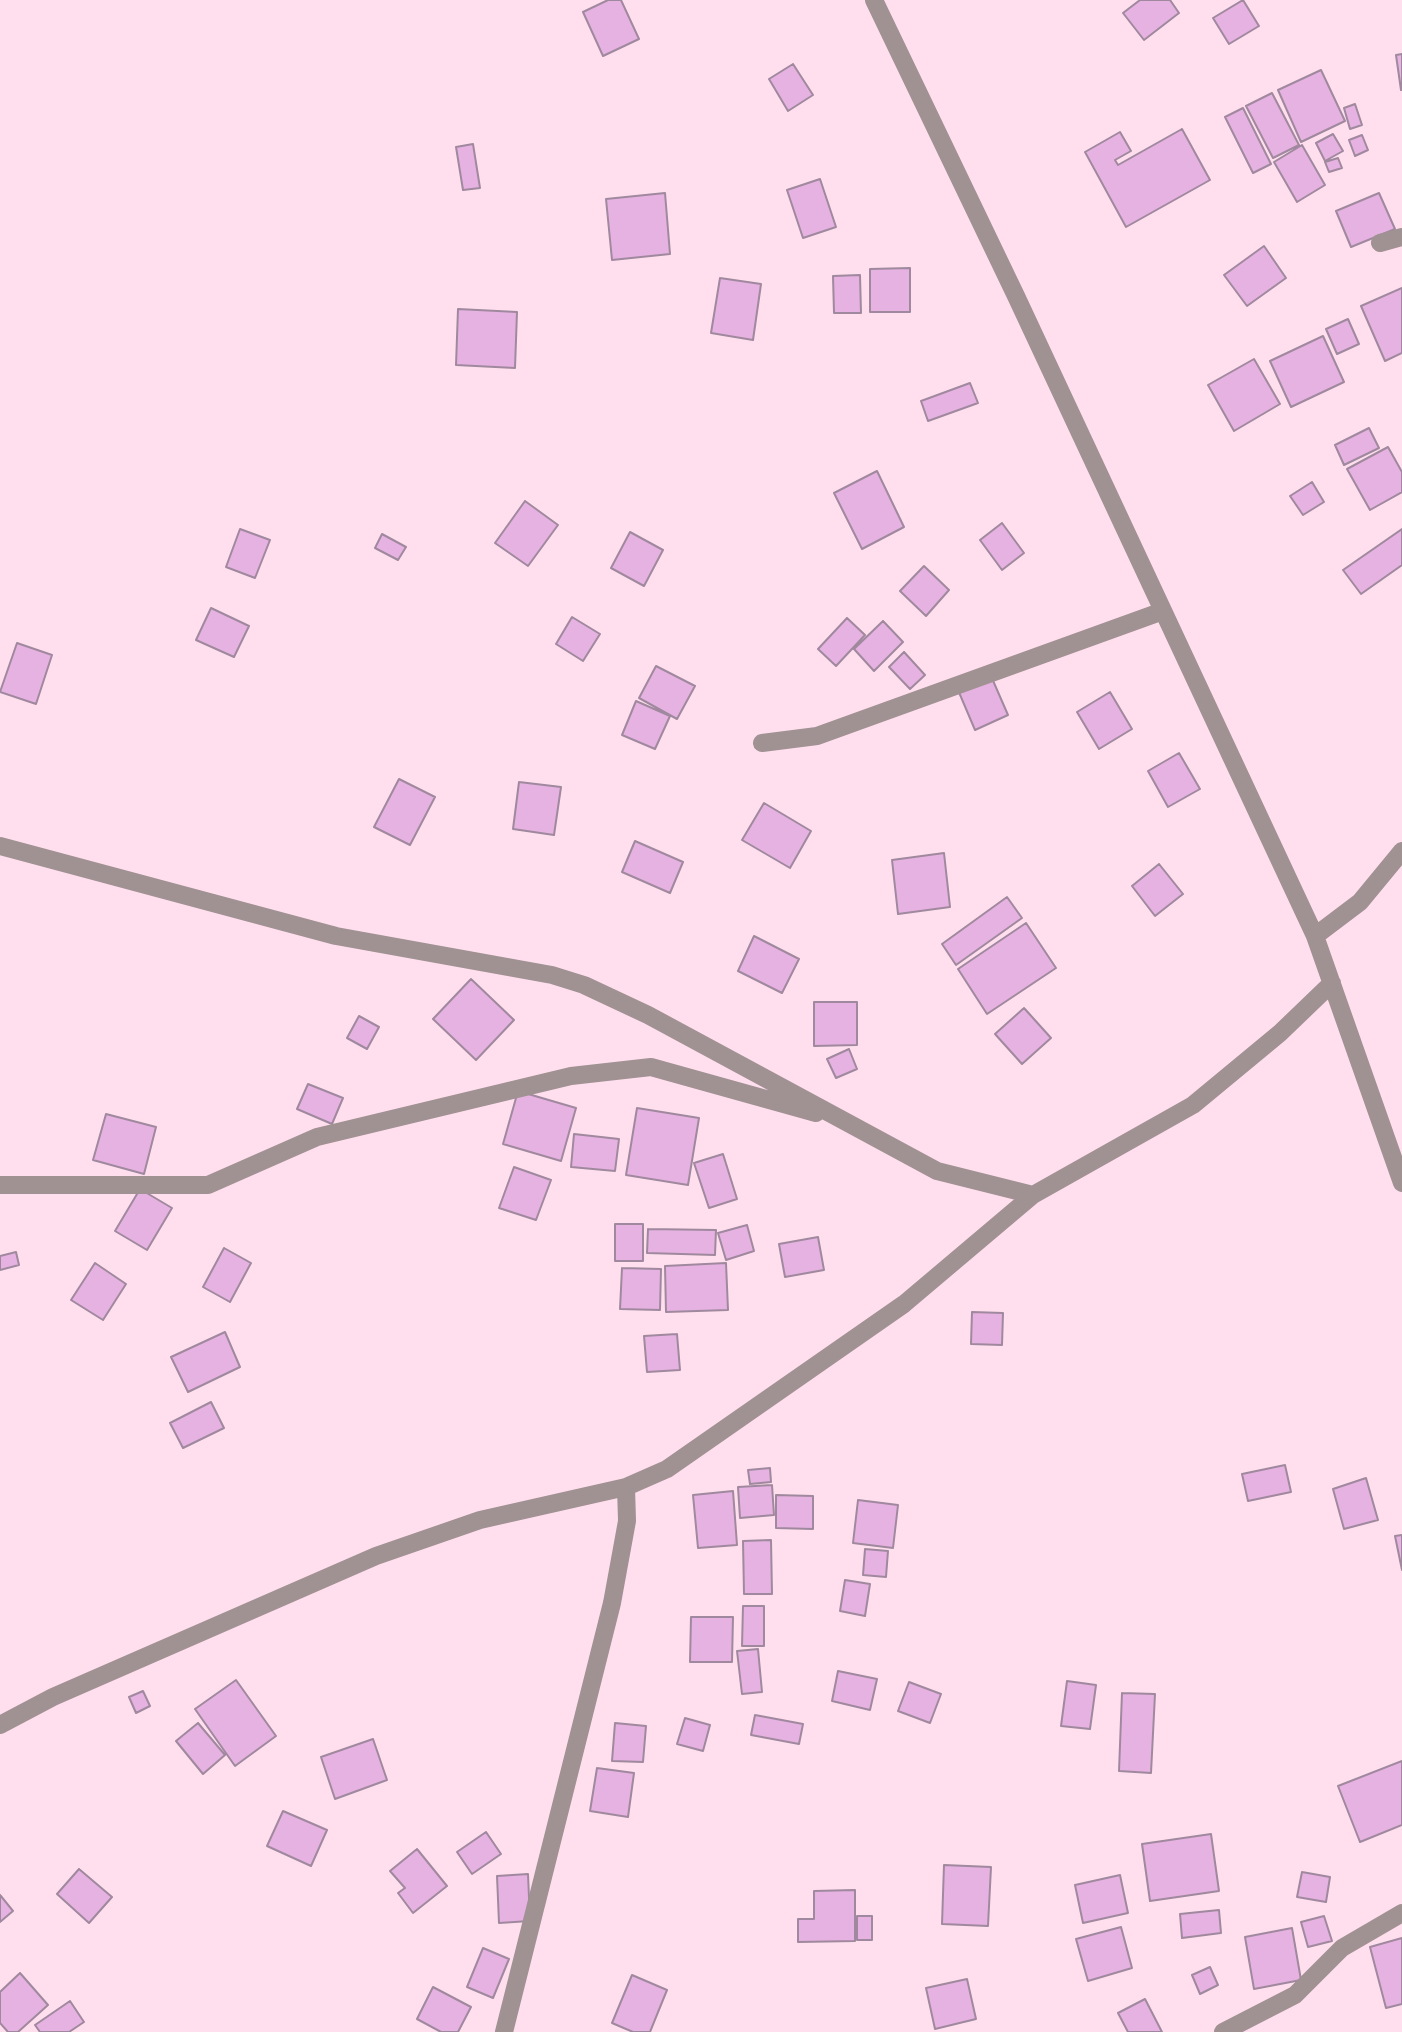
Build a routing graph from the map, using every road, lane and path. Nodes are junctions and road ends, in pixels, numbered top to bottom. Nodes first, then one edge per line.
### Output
1 (874, 0) edge
2 (1402, 237) edge
3 (1380, 243) dead end
4 (1163, 611) junction
5 (762, 743) dead end
6 (0, 846) edge
7 (1402, 851) edge
8 (1315, 936) junction
9 (1332, 983) junction
10 (840, 1120) junction
11 (1402, 1183) edge
12 (0, 1185) edge
13 (1033, 1195) junction
14 (626, 1487) junction
15 (0, 1725) edge
16 (1402, 1913) edge
17 (504, 2032) edge
18 (1223, 2032) edge

1 - 4 street
2 - 3 street
4 - 5 street
4 - 8 street
6 - 10 street
7 - 8 street
8 - 9 street
9 - 11 street
9 - 13 street
10 - 12 street
10 - 13 street
13 - 14 street
14 - 15 street
14 - 17 street
16 - 18 street

